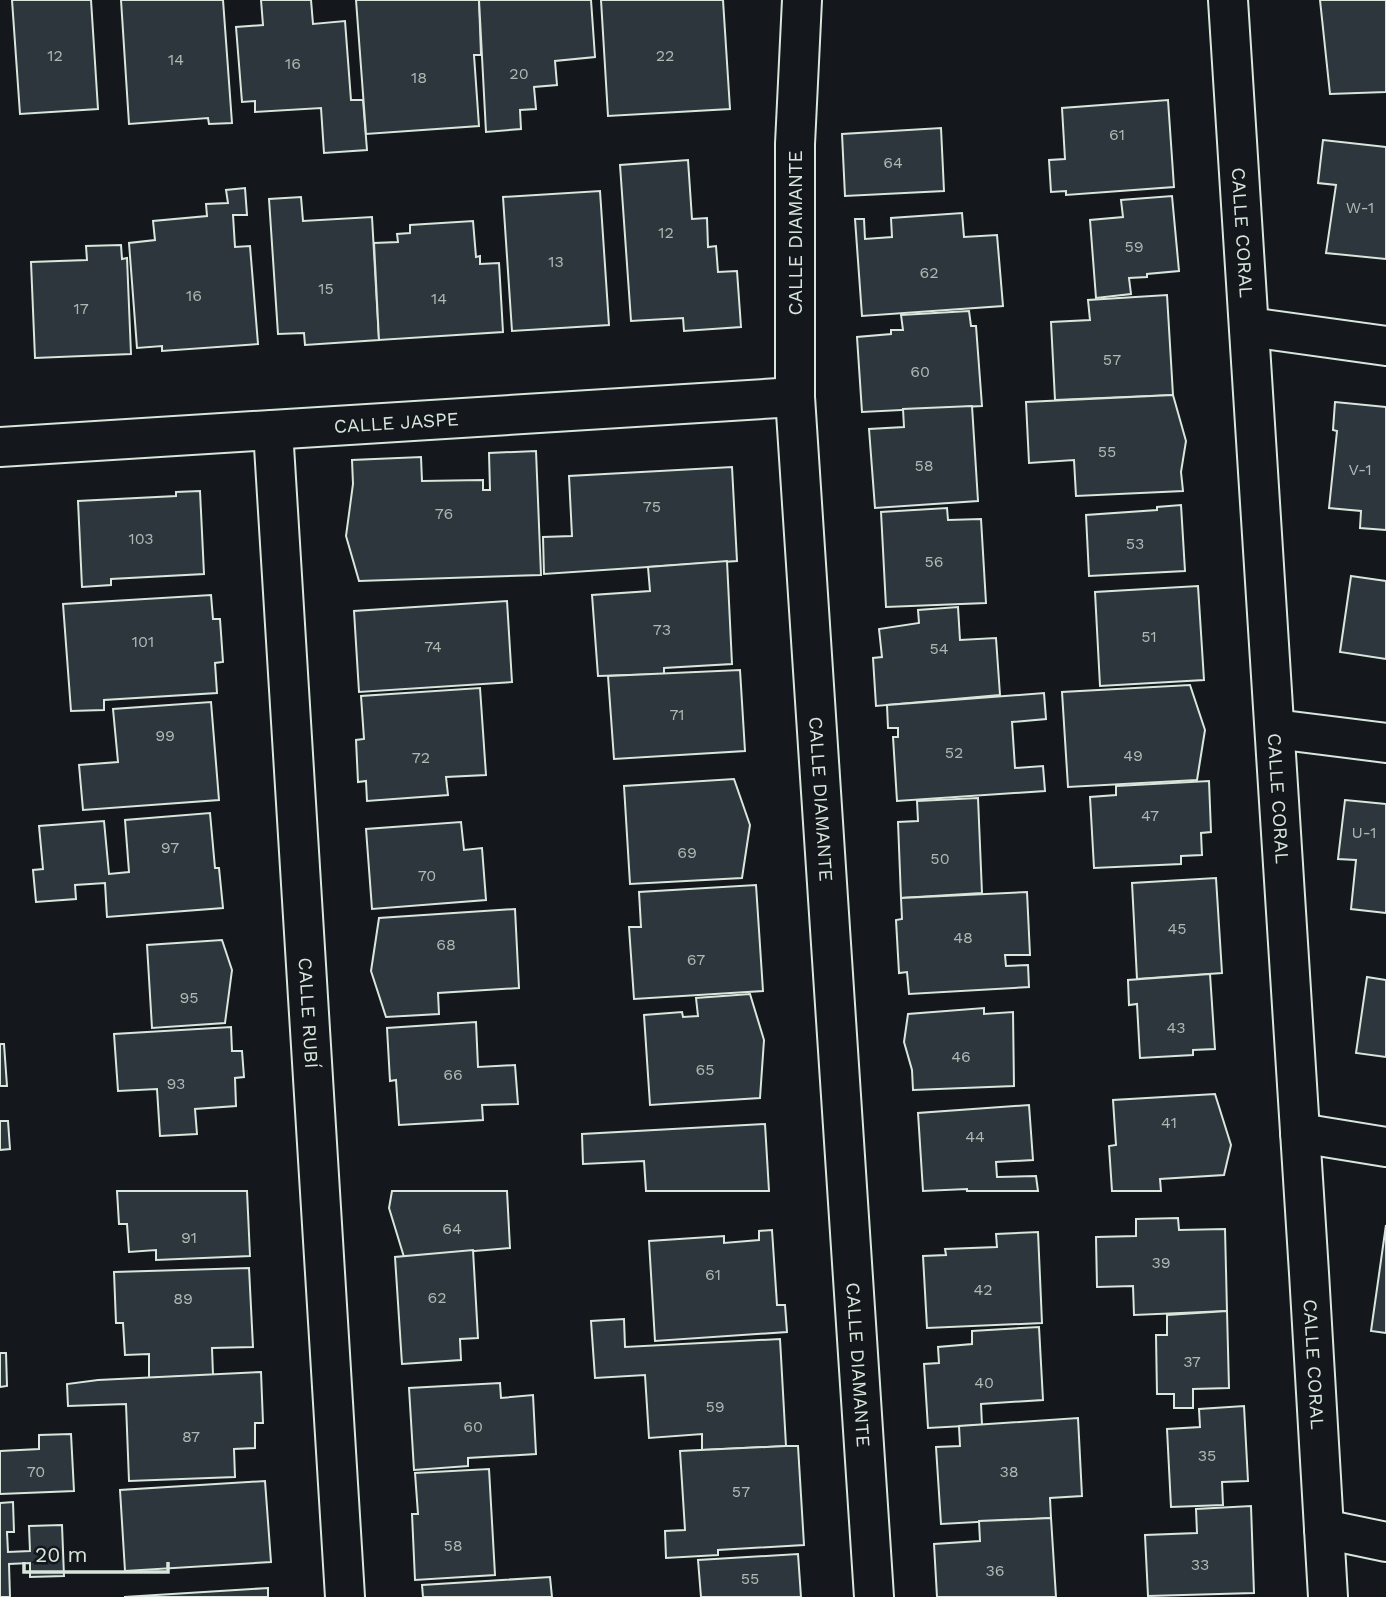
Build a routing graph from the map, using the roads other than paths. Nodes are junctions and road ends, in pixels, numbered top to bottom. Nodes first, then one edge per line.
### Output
1 (802, 0) edge
2 (1228, 0) edge
3 (1249, 327) junction
4 (1386, 346) edge
5 (794, 397) junction
6 (273, 430) junction
7 (0, 447) edge
8 (1275, 729) junction
9 (1386, 743) edge
10 (1300, 1133) junction
11 (1386, 1147) edge
12 (1324, 1529) junction
13 (1386, 1542) edge
14 (345, 1597) edge
15 (874, 1597) edge
16 (1328, 1597) edge

1 - 5 street, CALLE DIAMANTE
2 - 3 street, CALLE CORAL
3 - 4 street
3 - 8 street, CALLE CORAL
5 - 6 street, CALLE JASPE
5 - 15 street, CALLE DIAMANTE
6 - 7 street, CALLE JASPE
6 - 14 street, CALLE RUBÍ
8 - 9 street
8 - 10 street, CALLE CORAL
10 - 11 street
10 - 12 street, CALLE CORAL
12 - 13 street
12 - 16 street, CALLE CORAL

